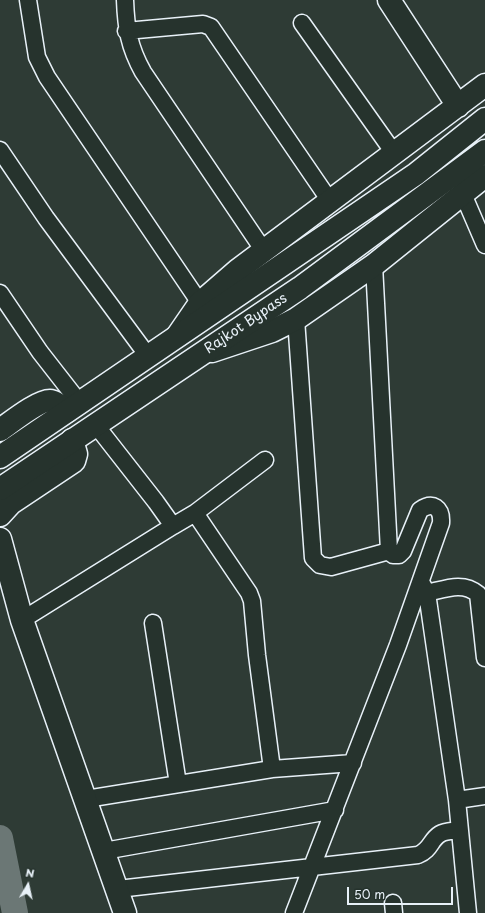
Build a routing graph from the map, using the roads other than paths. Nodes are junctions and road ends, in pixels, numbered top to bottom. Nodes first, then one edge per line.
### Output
1 (28, 0) edge
2 (125, 0) edge
3 (390, 0) edge
4 (302, 23) dead end
5 (126, 31) junction
6 (485, 85) edge
7 (458, 106) junction
8 (485, 119) edge
9 (0, 150) edge
10 (485, 150) edge
11 (394, 153) junction
12 (485, 176) edge
13 (463, 194) junction
14 (330, 201) junction
15 (485, 245) edge
16 (264, 251) junction
17 (374, 265) junction
18 (0, 293) edge
19 (200, 303) junction
20 (296, 318) junction
21 (175, 339) junction
22 (199, 355) junction
23 (148, 356) junction
24 (73, 406) junction
25 (95, 424) junction
26 (0, 430) edge
27 (72, 440) junction
28 (0, 457) edge
29 (266, 460) dead end
30 (0, 489) edge
31 (196, 513) junction
32 (0, 514) edge
33 (173, 526) junction
34 (0, 539) edge
35 (389, 551) junction
36 (424, 588) junction
37 (22, 620) junction
38 (153, 623) dead end
39 (485, 658) edge
40 (353, 763) junction
41 (272, 769) junction
42 (178, 784) junction
43 (485, 796) edge
44 (86, 799) junction
45 (457, 800) junction
46 (335, 810) junction
47 (459, 830) junction
48 (104, 851) junction
49 (312, 866) junction
50 (118, 890) junction
51 (125, 913) edge
52 (294, 913) edge
53 (468, 913) edge

1 - 19 street
2 - 5 street
3 - 7 main road
4 - 11 street
5 - 14 street
5 - 16 street
6 - 7 main road
7 - 11 main road
8 - 21 main road, Rajkot Bypass
9 - 23 street
10 - 22 main road, Rajkot Bypass
11 - 14 main road
12 - 13 main road
13 - 15 street
13 - 17 main road
14 - 16 main road
16 - 19 main road
17 - 20 main road
17 - 35 street
18 - 24 street
19 - 21 main road
20 - 22 main road
20 - 35 street
21 - 23 main road, Rajkot Bypass
22 - 25 main road, Rajkot Bypass
23 - 24 main road, Rajkot Bypass
24 - 26 main road
24 - 28 main road, Rajkot Bypass
25 - 27 main road, Rajkot Bypass
25 - 33 street
27 - 30 main road, Rajkot Bypass
27 - 32 main road
29 - 31 street
31 - 33 street
31 - 41 street
33 - 37 street
34 - 37 main road
35 - 36 street
36 - 39 street
36 - 40 street
36 - 45 street
37 - 44 main road
38 - 42 street
40 - 41 street
40 - 46 street
41 - 42 street
42 - 44 street
43 - 45 street
44 - 48 main road
45 - 47 street
46 - 48 street
46 - 49 street
47 - 49 street
47 - 53 street
48 - 50 main road
49 - 50 street
49 - 52 street
50 - 51 main road

